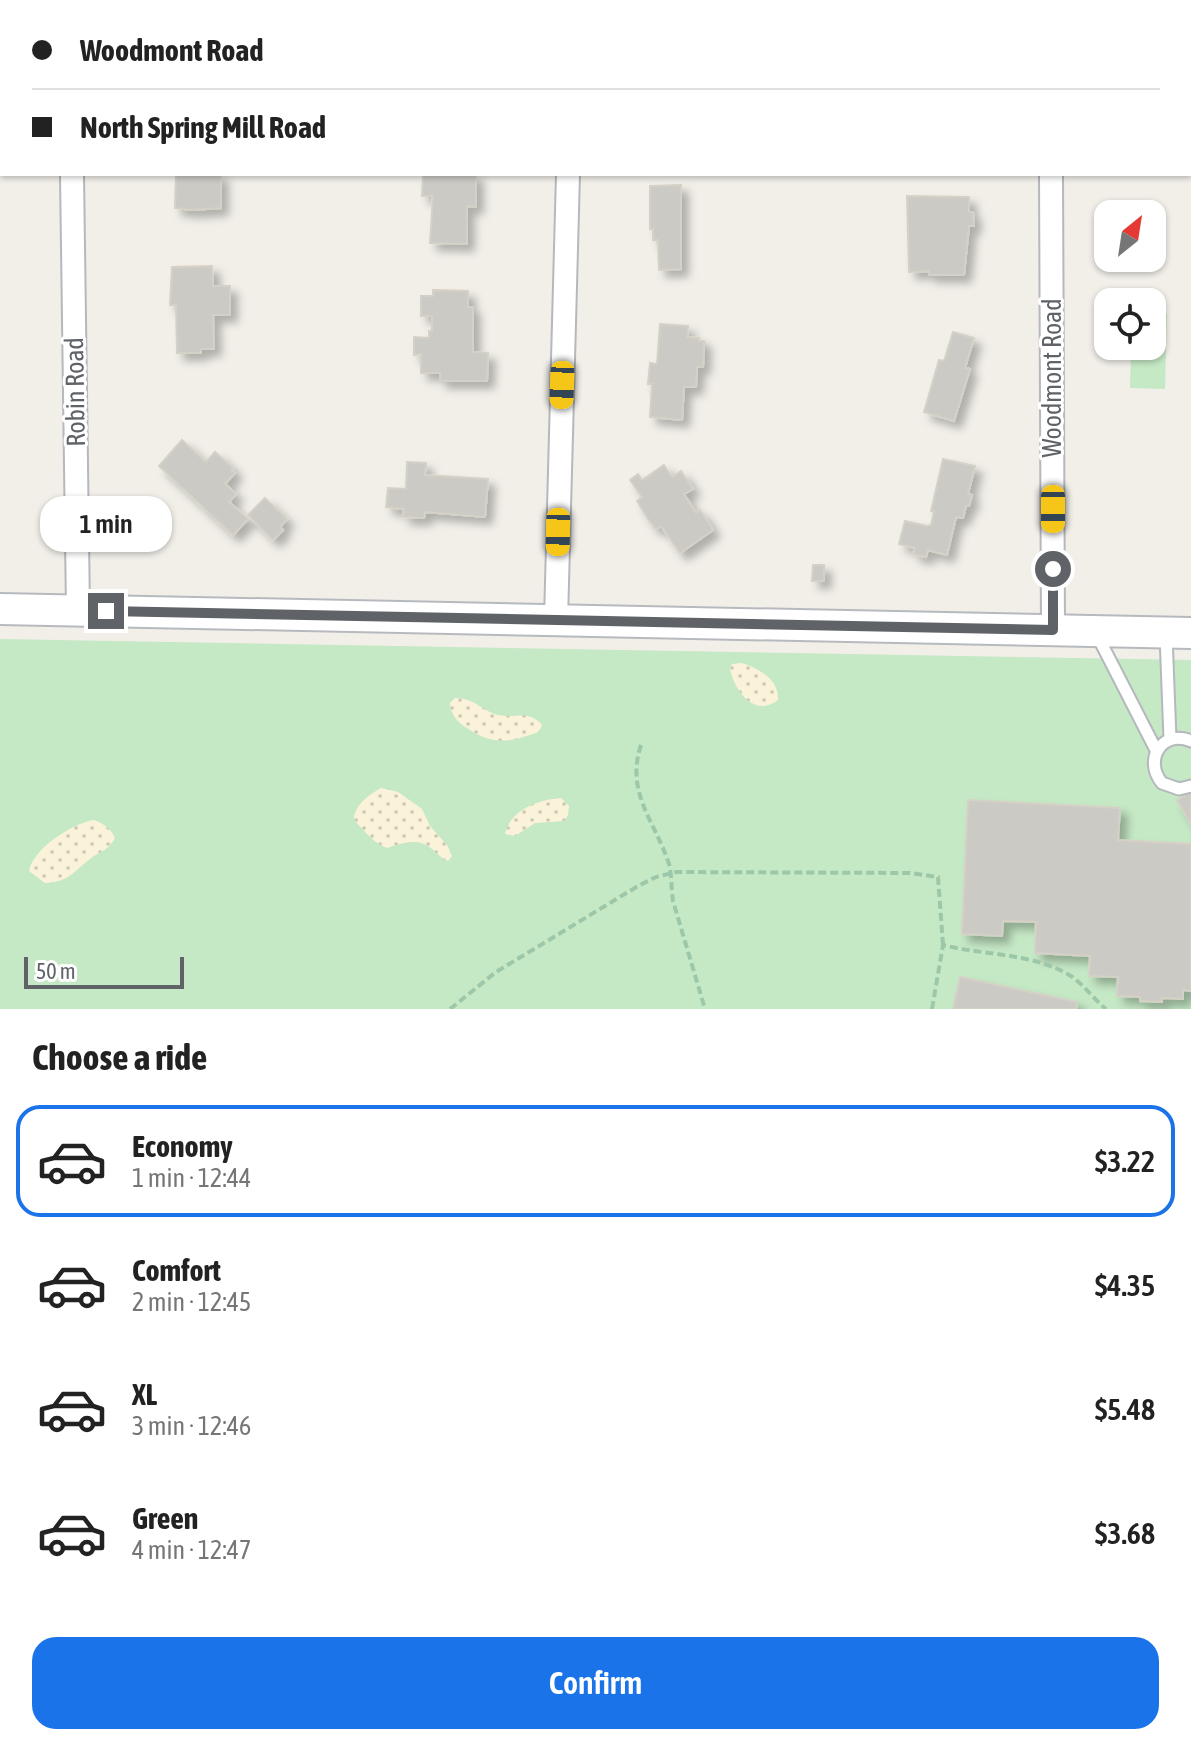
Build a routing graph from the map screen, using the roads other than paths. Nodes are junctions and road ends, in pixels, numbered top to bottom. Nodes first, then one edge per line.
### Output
1 (72, 176) edge
2 (568, 176) edge
3 (1051, 176) edge
4 (0, 609) edge
5 (78, 610) junction
6 (556, 620) junction
7 (1053, 630) junction
8 (1095, 631) junction
9 (1178, 633) edge
10 (1170, 739) junction
11 (1191, 741) edge
12 (1156, 750) junction
13 (1191, 786) edge

1 - 5 street, Robin Road
2 - 6 street
3 - 7 street, Woodmont Road
4 - 5 street
5 - 6 street
6 - 7 street
7 - 8 street
8 - 9 street
8 - 12 lane
9 - 10 lane
10 - 11 lane
10 - 12 lane
12 - 13 lane

